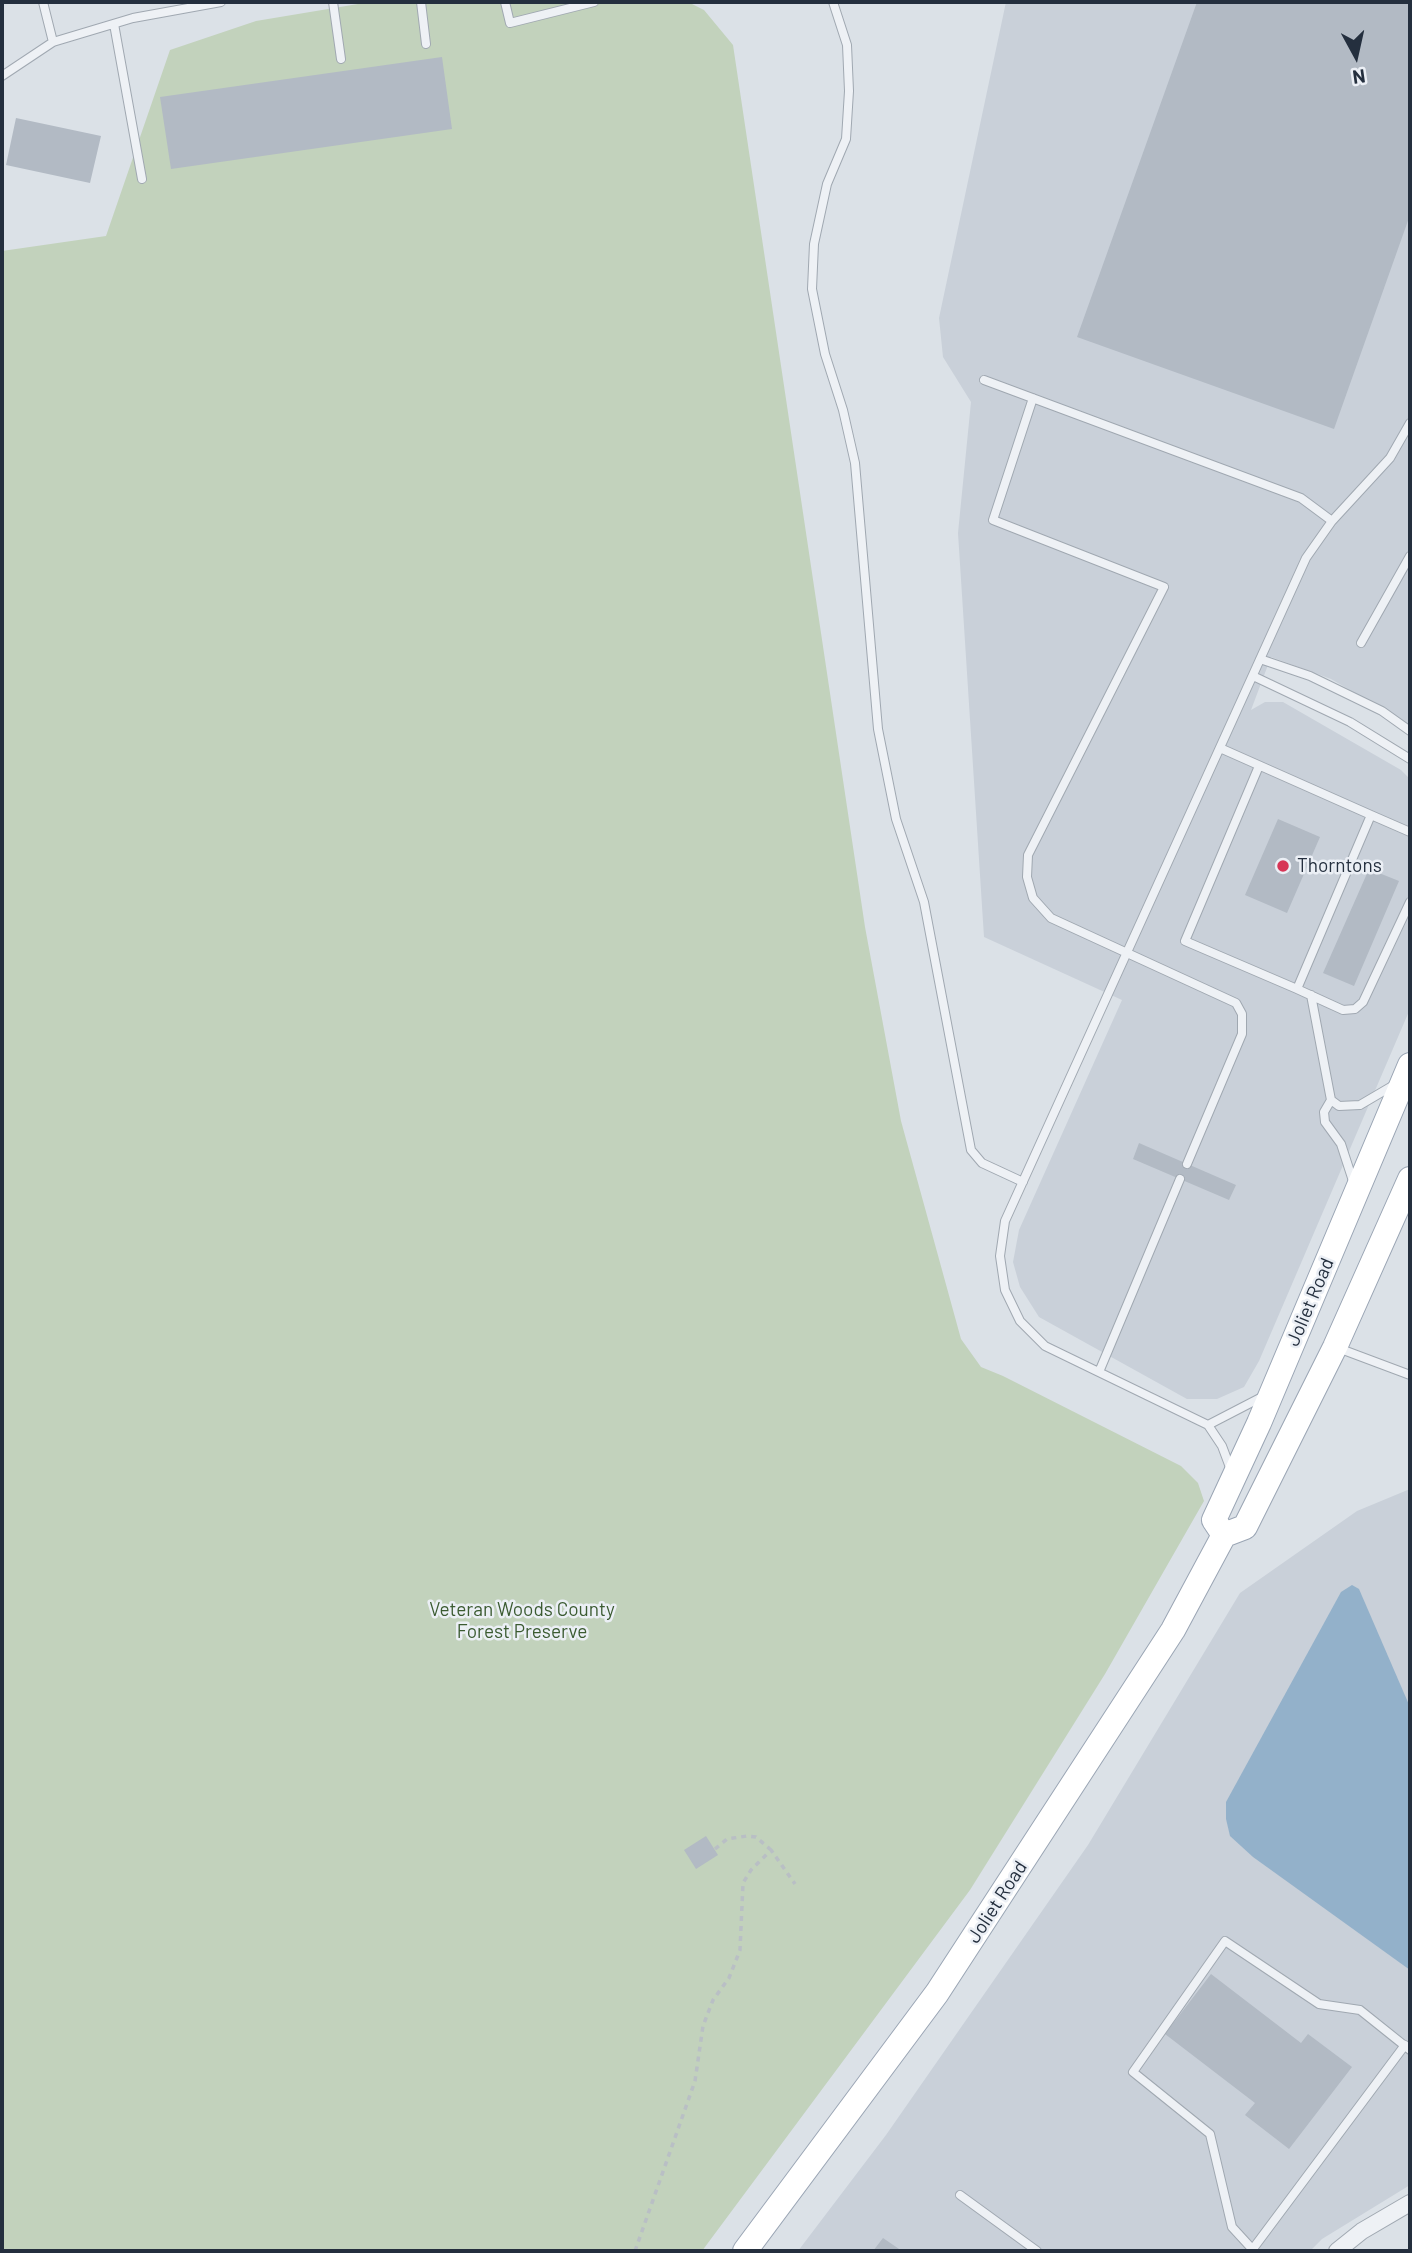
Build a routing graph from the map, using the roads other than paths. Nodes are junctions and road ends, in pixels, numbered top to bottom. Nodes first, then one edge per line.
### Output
1 (43, 2) edge
2 (221, 2) edge
3 (333, 2) edge
4 (421, 2) edge
5 (505, 2) edge
6 (594, 2) edge
7 (833, 2) edge
8 (114, 24) junction
9 (53, 42) junction
10 (426, 44) dead end
11 (341, 59) dead end
12 (2, 76) edge
13 (142, 179) dead end
14 (984, 380) dead end
15 (1033, 398) junction
16 (1410, 423) edge
17 (1332, 521) junction
18 (1410, 556) edge
19 (1361, 643) dead end
20 (1261, 659) junction
21 (1252, 676) junction
22 (1410, 731) edge
23 (1220, 748) junction
24 (1410, 759) edge
25 (1259, 766) junction
26 (1371, 814) junction
27 (1410, 832) edge
28 (1410, 902) edge
29 (1128, 952) junction
30 (1297, 989) junction
31 (1311, 995) junction
32 (1407, 1072) edge
33 (1331, 1100) junction
34 (1187, 1164) dead end
35 (1180, 1179) dead end
36 (1410, 1179) edge
37 (1023, 1182) junction
38 (1355, 1195) junction
39 (1335, 1347) junction
40 (1099, 1372) junction
41 (1410, 1375) edge
42 (1273, 1391) junction
43 (1208, 1425) junction
44 (1234, 1477) junction
45 (1224, 1535) junction
46 (1407, 2047) edge
47 (960, 2195) dead end
48 (1410, 2203) edge
49 (1253, 2250) edge
50 (746, 2251) edge
51 (1037, 2251) edge
52 (1337, 2251) edge

1 - 9 lane
2 - 8 lane
3 - 11 lane
4 - 10 lane
5 - 6 lane
7 - 37 lane
8 - 9 lane
8 - 13 lane
9 - 12 lane
14 - 15 lane
15 - 17 lane
15 - 29 lane
16 - 17 lane
17 - 20 lane
18 - 19 lane
20 - 21 lane
20 - 22 lane
21 - 23 lane
21 - 24 lane
23 - 25 lane
23 - 29 lane
25 - 26 lane
25 - 30 lane
26 - 27 lane
26 - 30 lane
28 - 31 lane
29 - 34 lane
29 - 37 lane
30 - 31 lane
31 - 33 lane
32 - 33 lane
32 - 38 main road, Joliet Road
33 - 38 lane
35 - 40 lane
36 - 39 main road, Joliet Road
37 - 40 lane
38 - 42 main road, Joliet Road
39 - 41 lane
39 - 45 main road, Joliet Road
40 - 43 lane
42 - 43 lane
42 - 44 main road, Joliet Road
43 - 44 lane
44 - 45 main road, Joliet Road
45 - 50 main road, Joliet Road
46 - 49 lane
46 - 49 lane
47 - 51 lane
48 - 52 street

